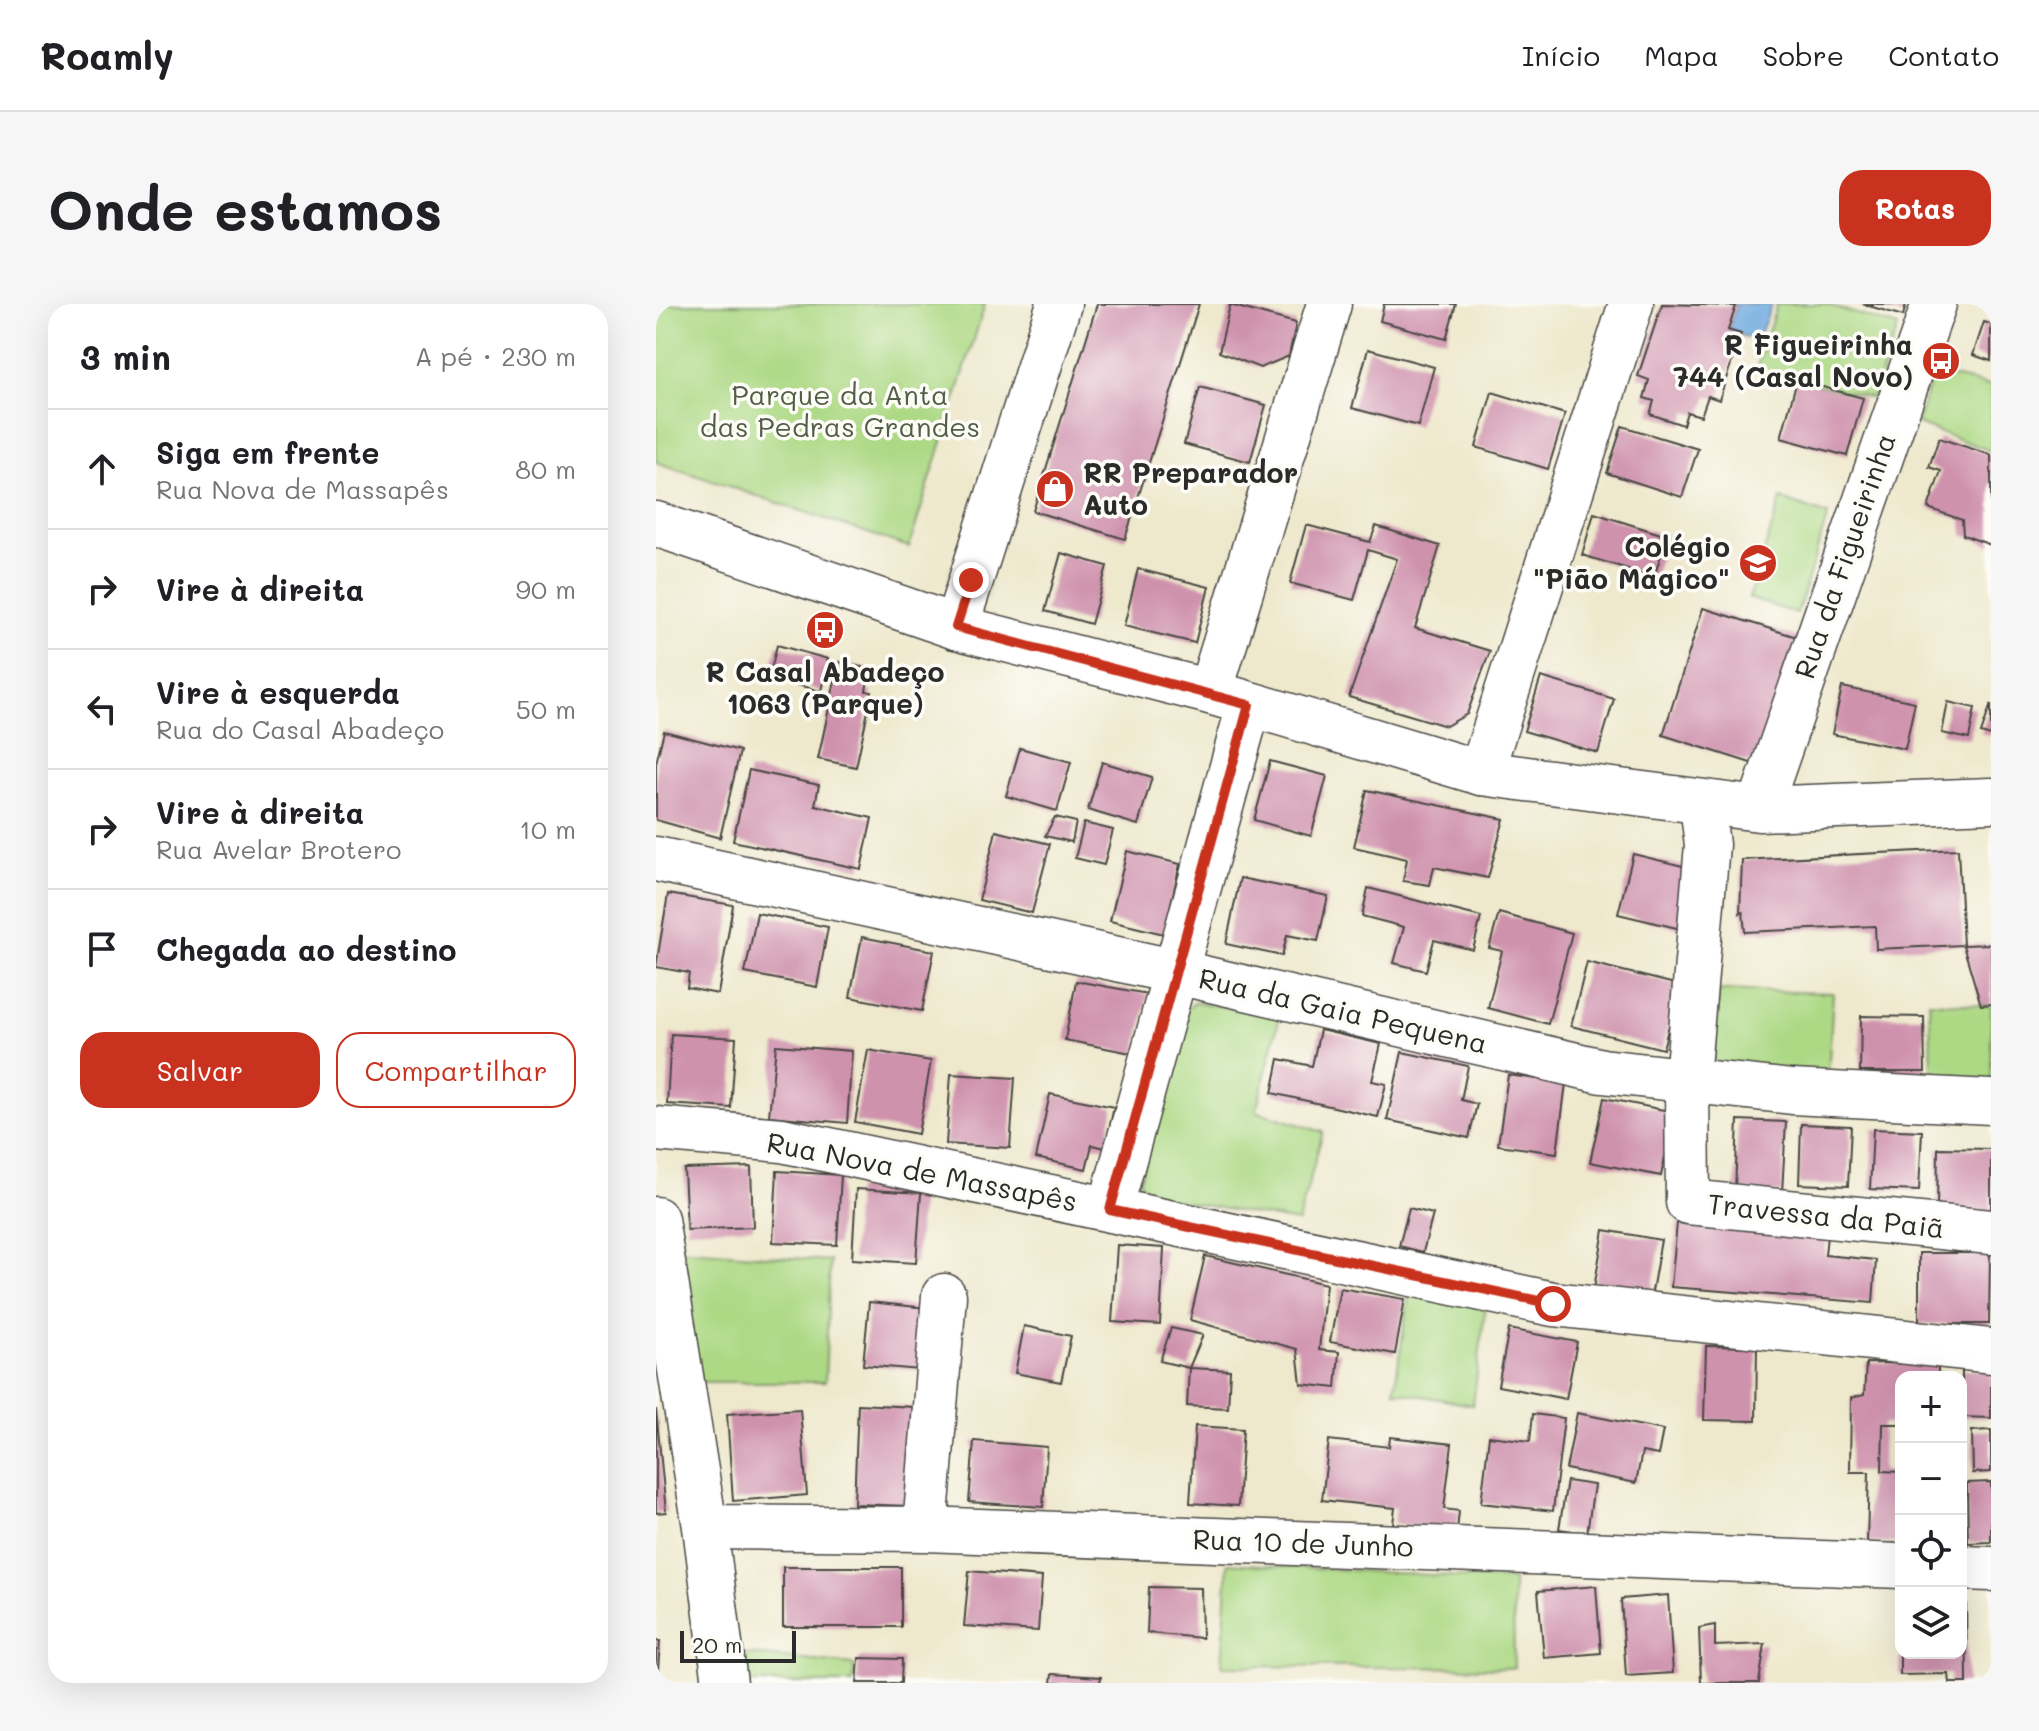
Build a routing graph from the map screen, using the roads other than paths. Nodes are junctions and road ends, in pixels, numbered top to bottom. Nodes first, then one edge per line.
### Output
1 (1059, 304) edge
2 (1329, 304) edge
3 (1631, 304) edge
4 (1934, 304) edge
5 (656, 524) edge
6 (956, 627) junction
7 (1229, 698) junction
8 (1481, 773) junction
9 (1991, 800) edge
10 (1702, 804) junction
11 (1759, 809) junction
12 (656, 859) edge
13 (1177, 972) junction
14 (1687, 1079) junction
15 (1991, 1102) edge
16 (656, 1129) edge
17 (1110, 1210) junction
18 (656, 1219) edge
19 (1991, 1232) edge
20 (944, 1296) dead end
21 (1991, 1351) edge
22 (705, 1527) junction
23 (925, 1529) junction
24 (1895, 1566) edge
25 (1967, 1568) edge
26 (1991, 1569) edge
27 (725, 1683) edge

1 - 6 street
2 - 7 street
3 - 8 street
4 - 11 street, Rua da Figueirinha
5 - 6 street
6 - 7 street
7 - 8 street
7 - 13 street
8 - 10 street
9 - 11 street
10 - 11 street
10 - 14 street
12 - 13 street, Rua da Gaia Pequena
13 - 14 street, Rua da Gaia Pequena
13 - 17 street
14 - 15 street, Rua da Gaia Pequena
14 - 19 street, Travessa da Paiã
16 - 17 street, Rua Nova de Massapês
17 - 21 street, Rua Nova de Massapês
18 - 22 street
20 - 23 street
22 - 23 street, Rua 10 de Junho
22 - 27 street
23 - 24 street, Rua 10 de Junho
25 - 26 street

